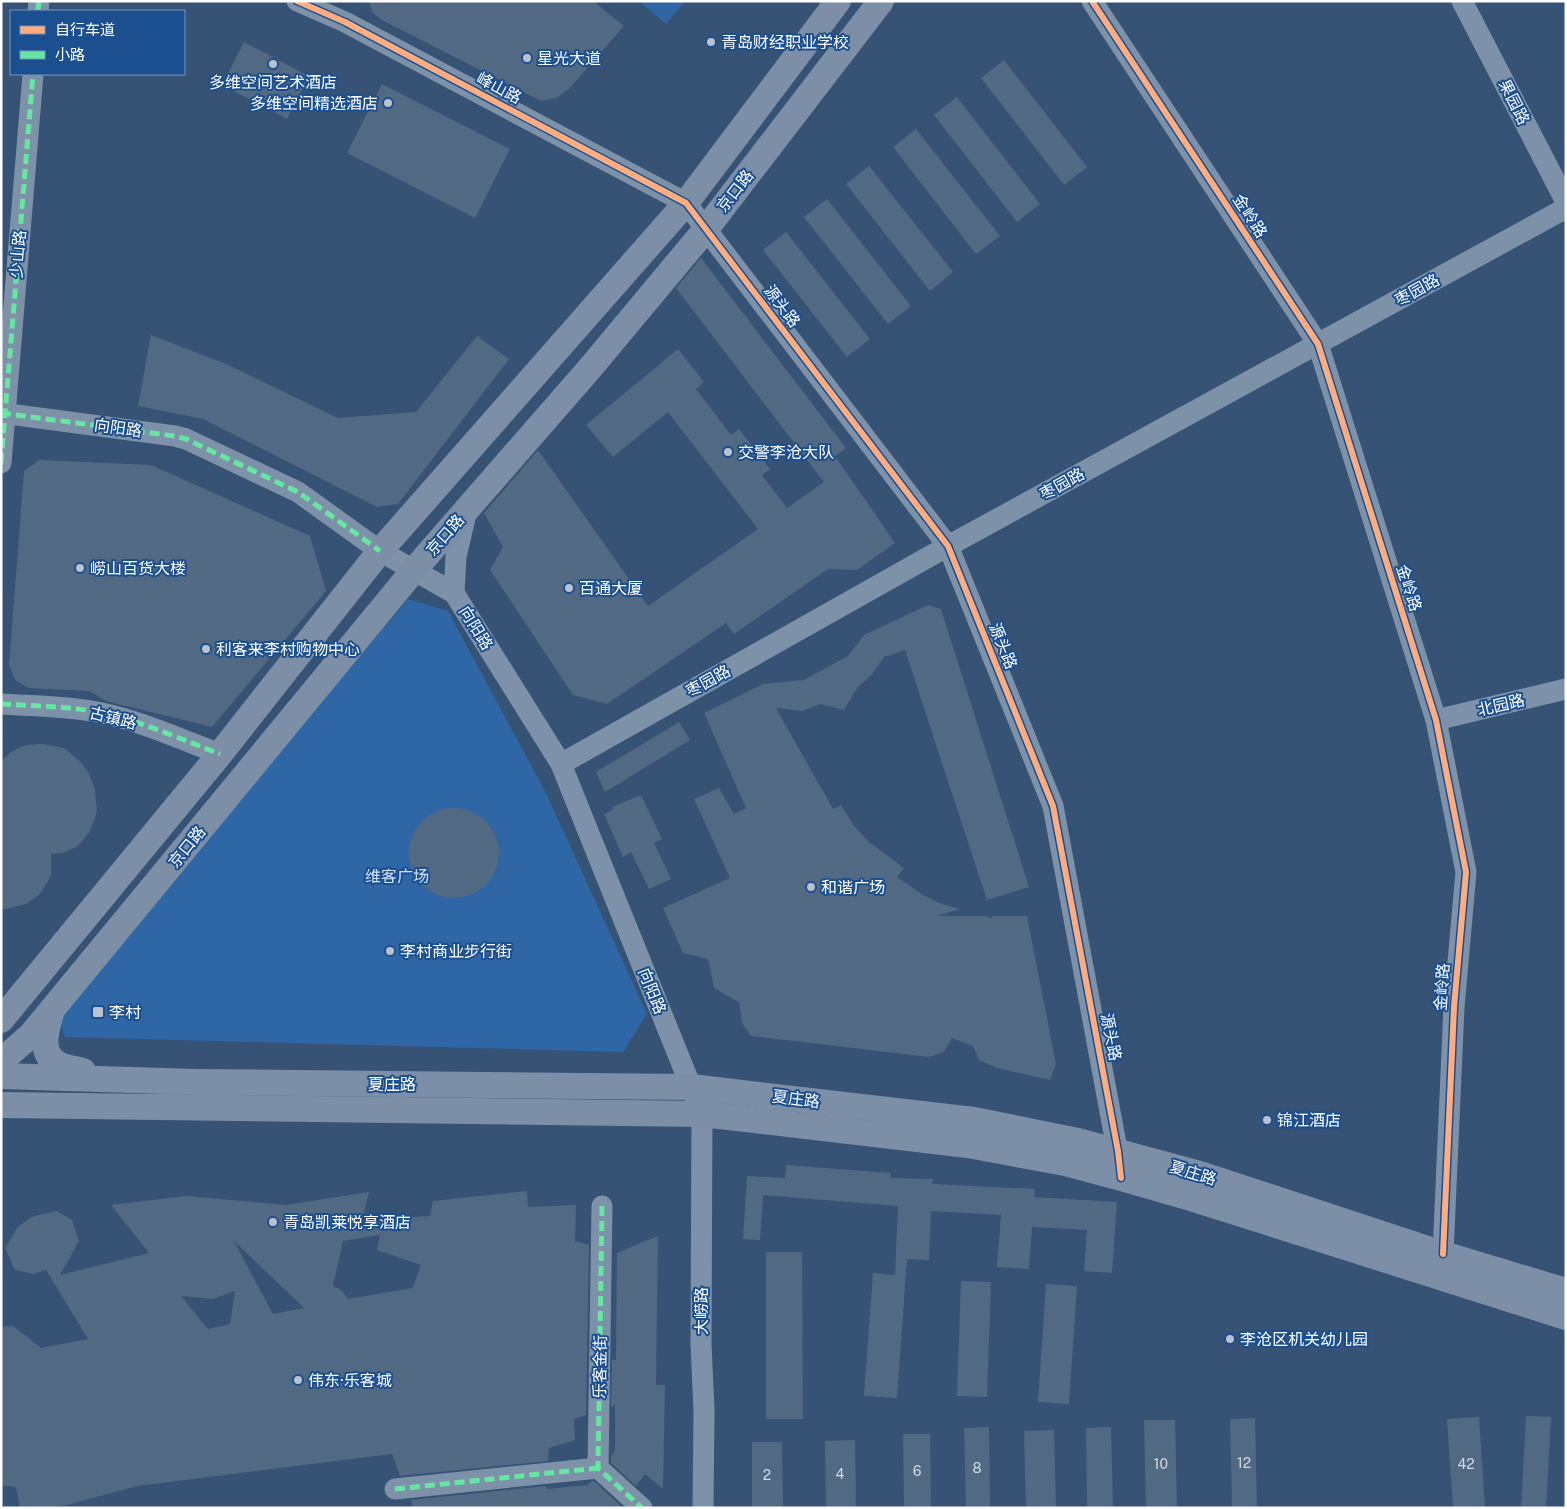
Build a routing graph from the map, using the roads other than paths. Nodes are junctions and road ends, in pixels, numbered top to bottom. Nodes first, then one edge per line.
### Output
1 (297, 1) edge
2 (838, 1) edge
3 (881, 1) edge
4 (1092, 1) edge
5 (1462, 1) edge
6 (33, 75) edge
7 (1566, 202) edge
8 (686, 203) junction
9 (1566, 208) edge
10 (706, 229) junction
11 (1318, 344) junction
12 (3, 413) edge
13 (1, 463) edge
14 (468, 509) junction
15 (948, 546) junction
16 (380, 551) junction
17 (414, 570) junction
18 (454, 593) junction
19 (1566, 689) edge
20 (1, 704) edge
21 (1436, 720) junction
22 (220, 754) junction
23 (561, 764) junction
24 (52, 1010) junction
25 (1, 1020) edge
26 (1, 1062) edge
27 (1, 1076) edge
28 (107, 1079) junction
29 (690, 1086) junction
30 (1, 1106) edge
31 (702, 1114) junction
32 (1118, 1151) junction
33 (1121, 1178) junction
34 (602, 1206) dead end
35 (1443, 1254) junction
36 (1566, 1291) edge
37 (1566, 1317) edge
38 (598, 1468) junction
39 (395, 1489) dead end
40 (642, 1508) edge
41 (703, 1508) edge

1 - 8 street, 峰山路
2 - 8 main road, 京口路
3 - 10 main road, 京口路
4 - 11 street, 金岭路
5 - 7 street, 果园路
6 - 12 street, 少山路
8 - 10 street, 源头路
8 - 16 main road, 京口路
9 - 11 street, 枣园路
10 - 14 main road, 京口路
10 - 15 street, 源头路
11 - 15 street, 枣园路
11 - 21 street, 金岭路
12 - 13 street, 少山路
12 - 16 street, 向阳路
14 - 17 main road, 京口路
14 - 18 street
15 - 23 street, 枣园路
15 - 32 street, 源头路
16 - 17 street, 向阳路
16 - 22 main road, 京口路
17 - 18 street, 向阳路
17 - 24 main road, 京口路
18 - 23 street, 向阳路
19 - 21 street, 北园路
20 - 22 street, 古镇路
21 - 35 street, 金岭路
22 - 25 main road, 京口路
23 - 29 street, 向阳路
24 - 26 main road, 京口路
24 - 28 main road
27 - 28 main road, 夏庄路
28 - 29 main road, 夏庄路
29 - 31 street, 向阳路
29 - 32 main road, 夏庄路
30 - 31 main road, 夏庄路
31 - 33 main road, 夏庄路
31 - 41 street, 大崂路
32 - 33 street, 源头路
32 - 35 main road, 夏庄路
33 - 37 main road, 夏庄路
34 - 38 street, 乐客金街
35 - 36 main road, 夏庄路
38 - 39 street
38 - 40 street

